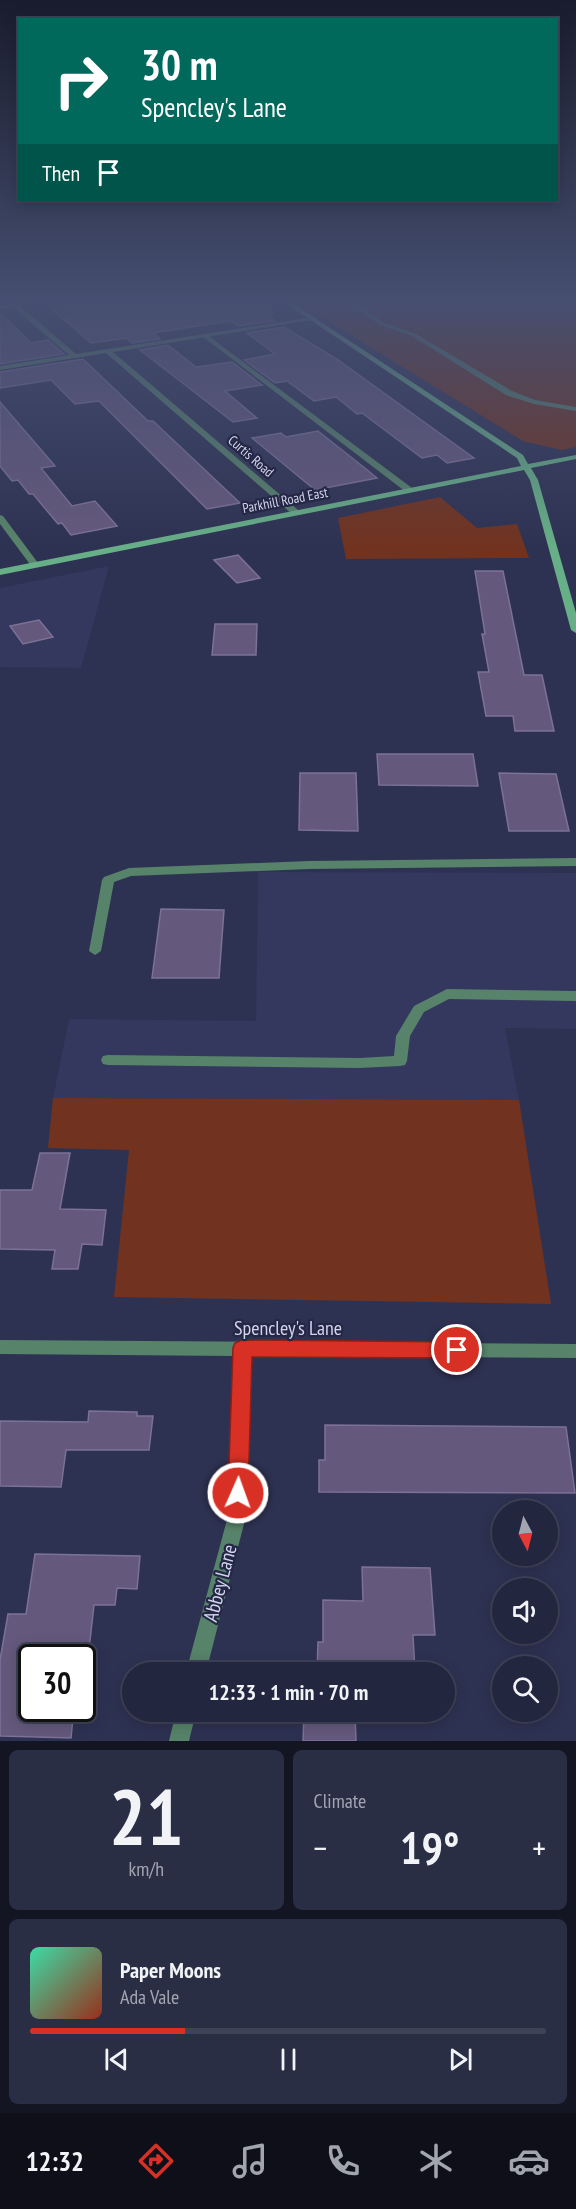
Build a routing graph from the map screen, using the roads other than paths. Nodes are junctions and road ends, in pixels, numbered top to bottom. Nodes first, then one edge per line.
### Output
1 (147, 384) edge
2 (269, 384) edge
3 (411, 384) edge
4 (495, 384) edge
5 (576, 409) edge
6 (576, 457) edge
7 (528, 468) junction
8 (409, 490) junction
9 (295, 512) junction
10 (0, 518) edge
11 (36, 565) junction
12 (0, 572) edge
13 (576, 630) edge
14 (576, 862) edge
15 (95, 951) dead end
16 (576, 996) edge
17 (108, 1060) dead end
18 (0, 1347) edge
19 (242, 1348) junction
20 (576, 1351) edge
21 (199, 1662) edge
22 (183, 1722) edge
23 (178, 1741) edge

1 - 9 street, Curtis Road
2 - 8 street
3 - 7 main road
4 - 5 street
6 - 7 main road, Parkhill Road East
7 - 8 main road, Parkhill Road East
7 - 13 main road
8 - 9 main road, Parkhill Road East
9 - 11 main road, Parkhill Road East
10 - 11 street
11 - 12 main road, Parkhill Road East
14 - 15 street
16 - 17 street
18 - 19 street, Spencley's Lane
19 - 20 street, Spencley's Lane
19 - 21 street, Abbey Lane
22 - 23 street

